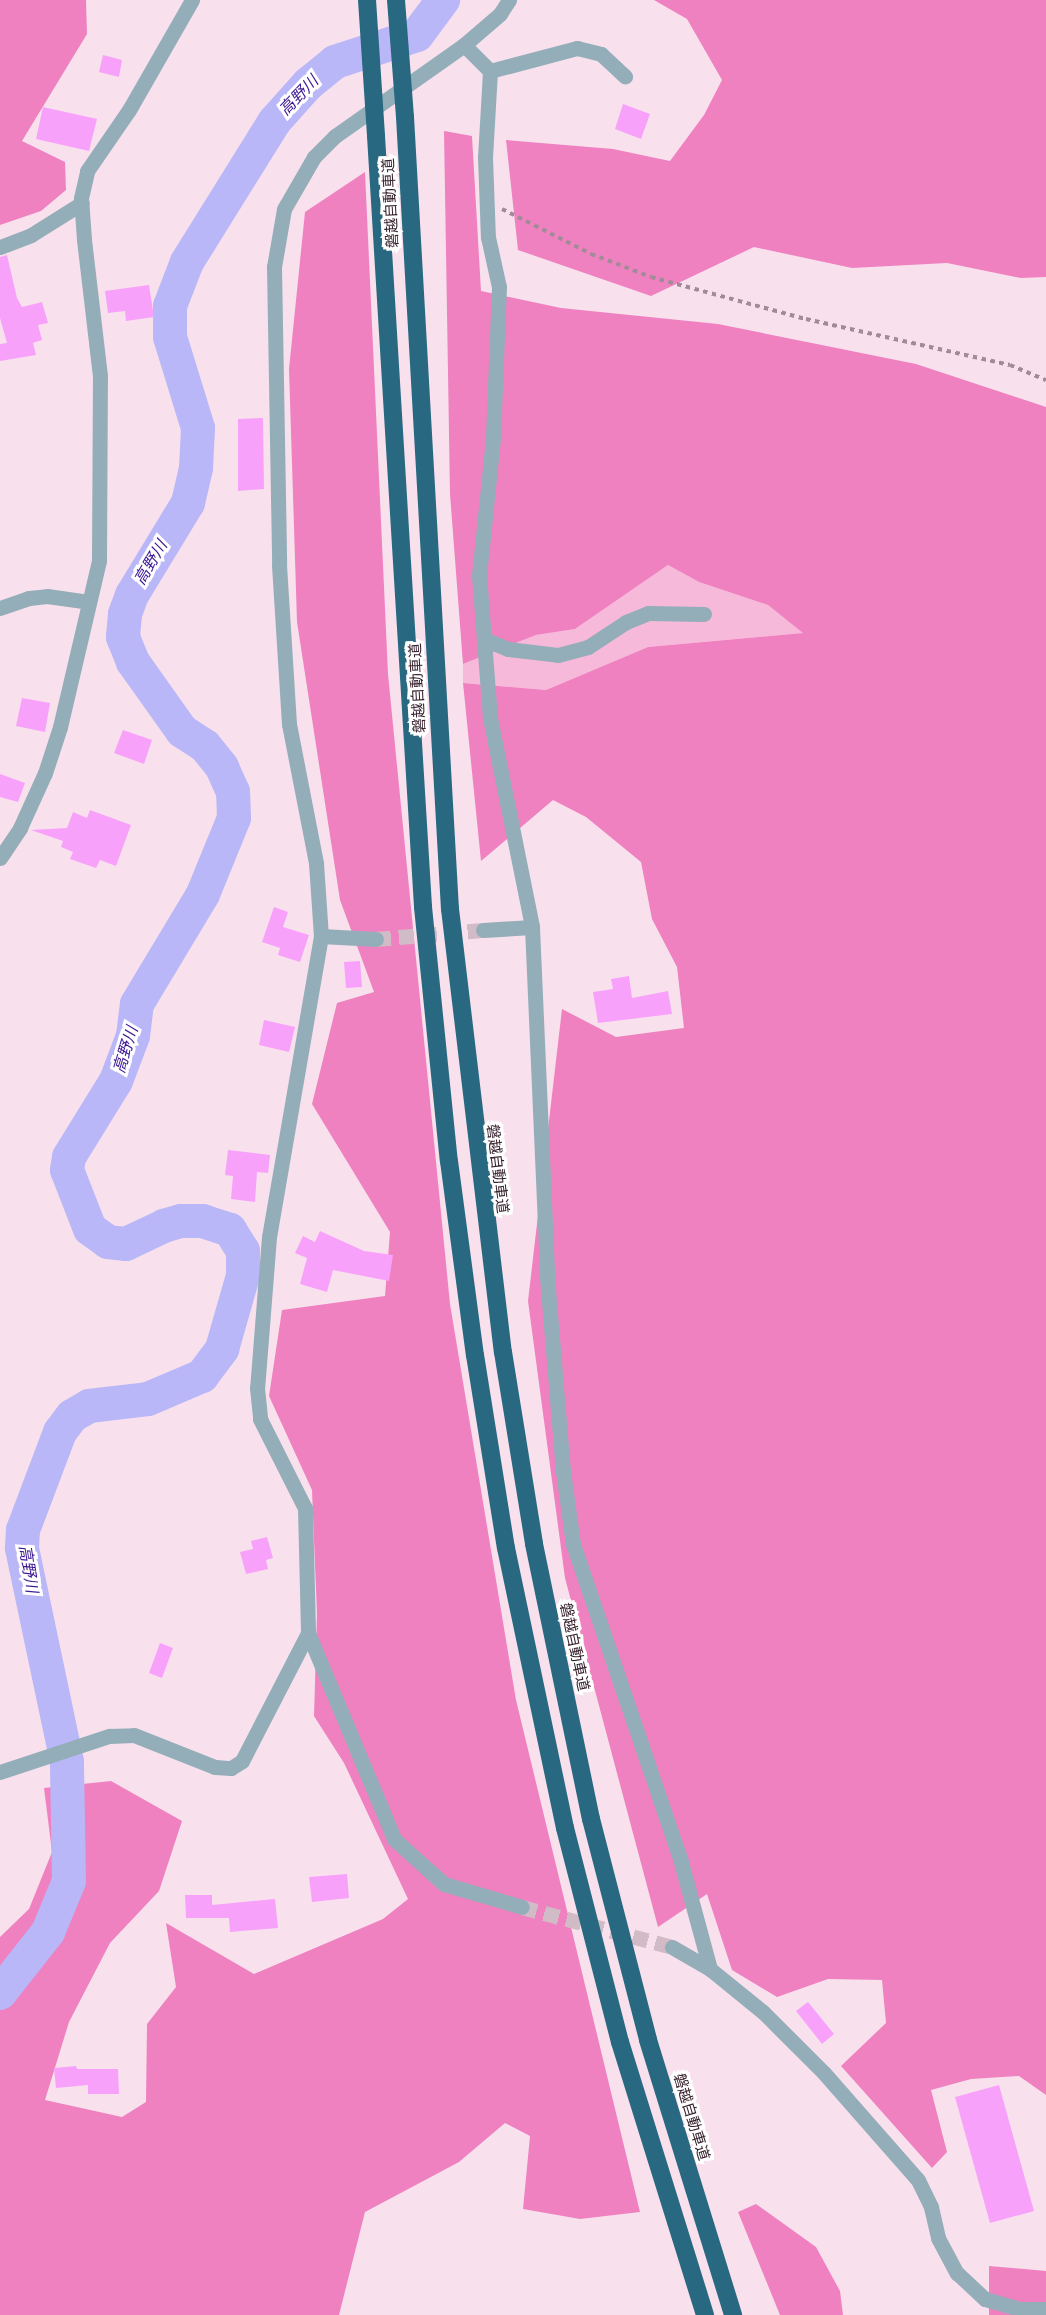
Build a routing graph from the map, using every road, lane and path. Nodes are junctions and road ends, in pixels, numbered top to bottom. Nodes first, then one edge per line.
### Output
1 (192, 0) edge
2 (367, 0) edge
3 (396, 0) edge
4 (509, 0) edge
5 (464, 45) junction
6 (490, 71) junction
7 (625, 76) dead end
8 (487, 201) junction
9 (82, 203) junction
10 (0, 247) edge
11 (1046, 380) edge
12 (89, 602) junction
13 (0, 608) edge
14 (704, 614) dead end
15 (486, 640) junction
16 (0, 858) edge
17 (532, 927) junction
18 (483, 930) tunnel mouth
19 (321, 936) junction
20 (376, 939) tunnel mouth
21 (308, 1633) junction
22 (0, 1772) edge
23 (522, 1907) tunnel mouth
24 (672, 1947) tunnel mouth
25 (710, 1969) junction
26 (1046, 2309) edge
27 (705, 2315) edge
28 (734, 2315) edge

1 - 9 street
2 - 27 highway, 磐越自動車道, bridge
3 - 28 highway, 磐越自動車道, bridge
4 - 5 street
5 - 6 street
5 - 19 street
6 - 7 street
6 - 8 street
8 - 11 path
8 - 15 street
9 - 10 street
9 - 12 street
12 - 13 street
12 - 16 street
14 - 15 street
15 - 17 street
17 - 18 street
17 - 25 street
19 - 20 street
19 - 21 street
21 - 22 street
21 - 23 street
24 - 25 street
25 - 26 street

